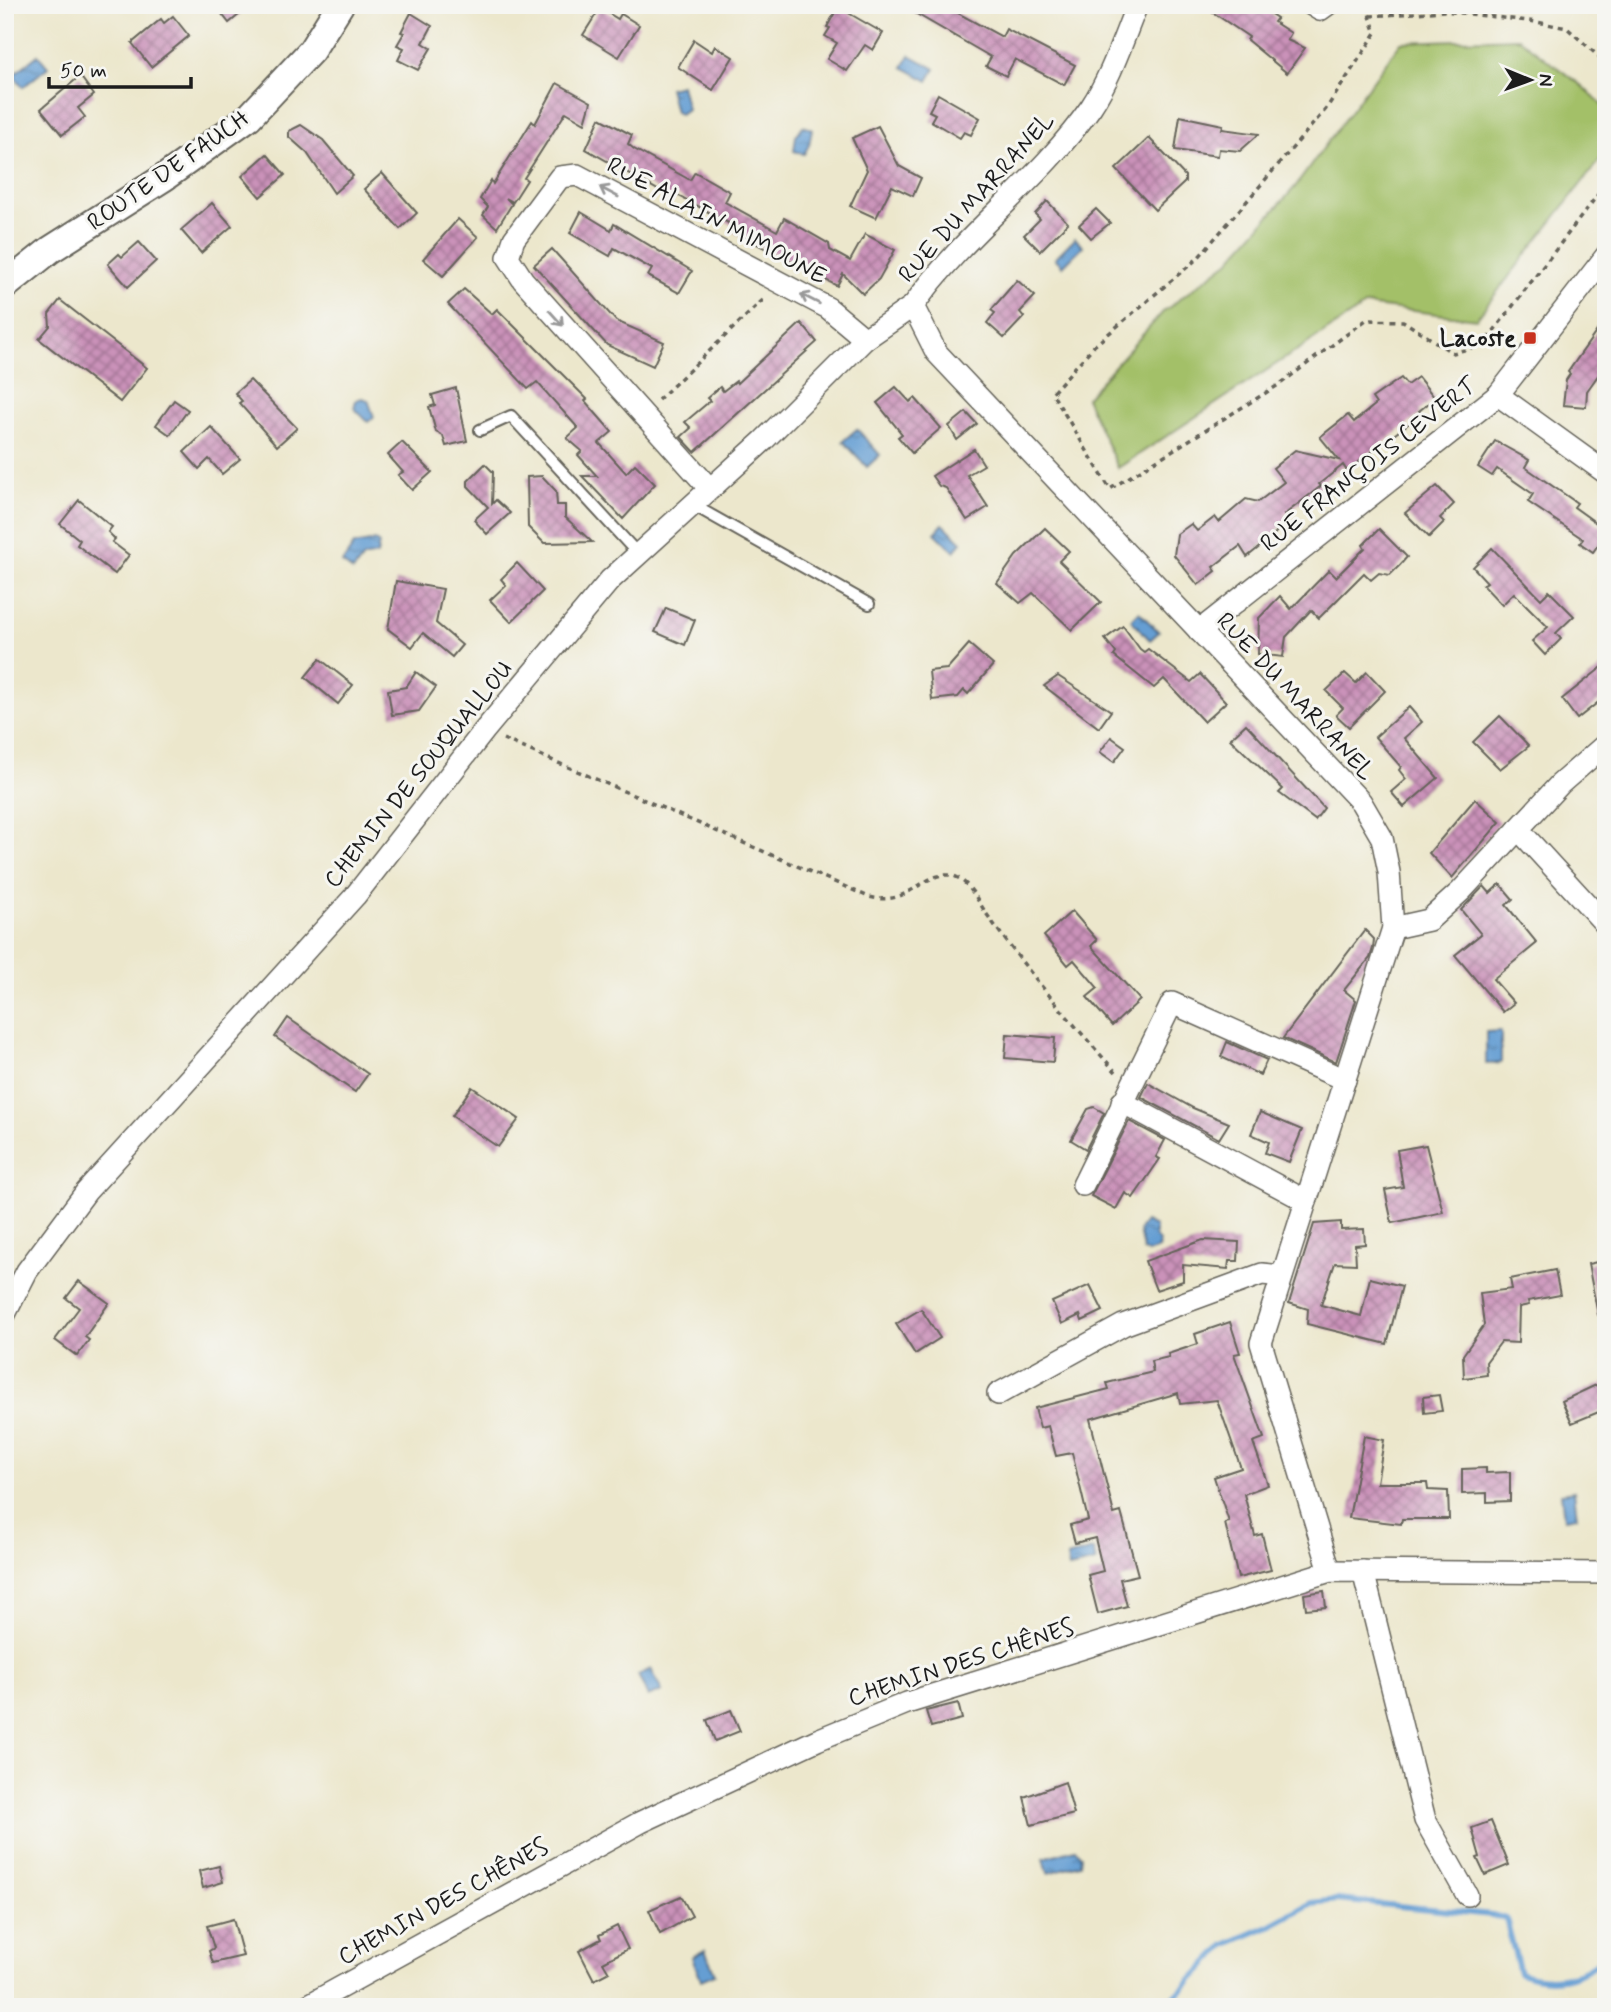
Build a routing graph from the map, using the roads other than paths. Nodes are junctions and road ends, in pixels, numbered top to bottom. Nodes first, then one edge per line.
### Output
1 (340, 5) edge
2 (1137, 5) edge
3 (1312, 5) edge
4 (1327, 5) edge
5 (1606, 256) edge
6 (5, 286) edge
7 (913, 306) junction
8 (865, 339) junction
9 (1498, 395) junction
10 (480, 430) dead end
11 (1606, 473) edge
12 (710, 489) junction
13 (693, 505) junction
14 (638, 554) junction
15 (869, 604) dead end
16 (1199, 631) junction
17 (1606, 744) edge
18 (1518, 829) junction
19 (1606, 925) edge
20 (1393, 928) junction
21 (1345, 1080) junction
22 (1126, 1094) junction
23 (1083, 1185) dead end
24 (1306, 1201) junction
25 (1282, 1276) junction
26 (5, 1314) edge
27 (998, 1394) dead end
28 (1330, 1571) junction
29 (1363, 1571) junction
30 (1606, 1573) edge
31 (1467, 1895) dead end
32 (305, 2007) edge

1 - 6 street, ROUTE DE FAUCH
2 - 7 street, RUE DU MARRANEL
3 - 4 street
5 - 9 street, RUE FRANÇOIS CEVERT
7 - 8 street, CHEMIN DE SOUQUALLOU
7 - 16 street, RUE DU MARRANEL
8 - 12 street, CHEMIN DE SOUQUALLOU
8 -> 12 street, RUE ALAIN MIMOUNE
9 - 11 street
9 - 16 street, RUE FRANÇOIS CEVERT
10 - 14 lane
12 - 13 street, CHEMIN DE SOUQUALLOU
13 - 14 street, CHEMIN DE SOUQUALLOU
13 - 15 lane
14 - 26 street, CHEMIN DE SOUQUALLOU
16 - 20 street, RUE DU MARRANEL
17 - 18 street
18 - 19 street
18 - 20 street
20 - 21 street, RUE DU MARRANEL
21 - 22 street
21 - 24 street, RUE DU MARRANEL
22 - 23 street
22 - 24 street
24 - 25 street, RUE DU MARRANEL
25 - 27 street
25 - 28 street, RUE DU MARRANEL
28 - 29 street, CHEMIN DES CHÊNES
28 - 32 street, CHEMIN DES CHÊNES
29 - 30 street, CHEMIN DES CHÊNES
29 - 31 street

